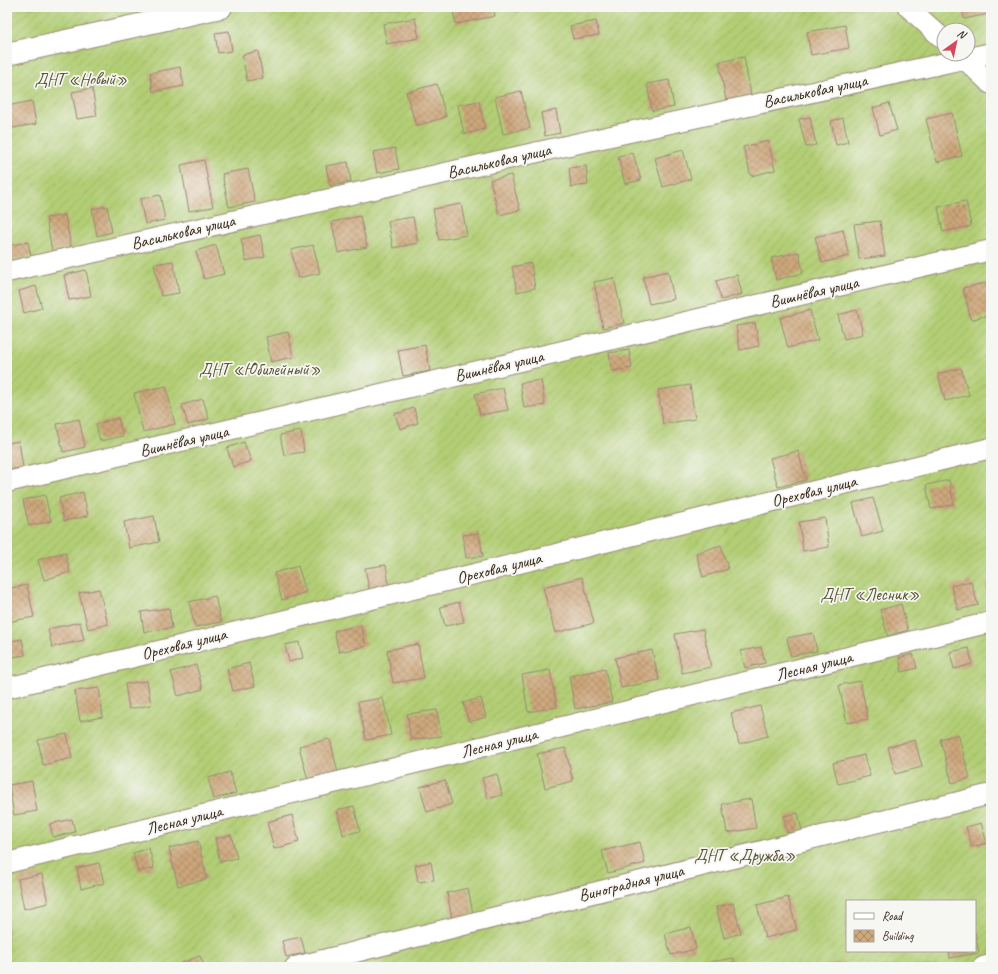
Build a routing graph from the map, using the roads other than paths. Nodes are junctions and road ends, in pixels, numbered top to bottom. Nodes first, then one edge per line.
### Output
1 (221, 7) edge
2 (908, 7) edge
3 (936, 33) edge
4 (991, 53) edge
5 (7, 54) edge
6 (976, 55) edge
7 (936, 62) edge
8 (968, 62) edge
9 (991, 84) edge
10 (991, 250) edge
11 (7, 272) edge
12 (991, 448) edge
13 (7, 482) edge
14 (991, 622) edge
15 (7, 688) edge
16 (991, 794) edge
17 (7, 863) edge
18 (991, 965) edge
19 (295, 967) edge
20 (983, 967) edge

1 - 5 street
2 - 3 street
4 - 6 street, Васильковая улица
7 - 11 street, Васильковая улица
8 - 9 street
10 - 13 street, Вишнёвая улица
12 - 15 street, Ореховая улица
14 - 17 street, Лесная улица
16 - 19 street, Виноградная улица
18 - 20 street

